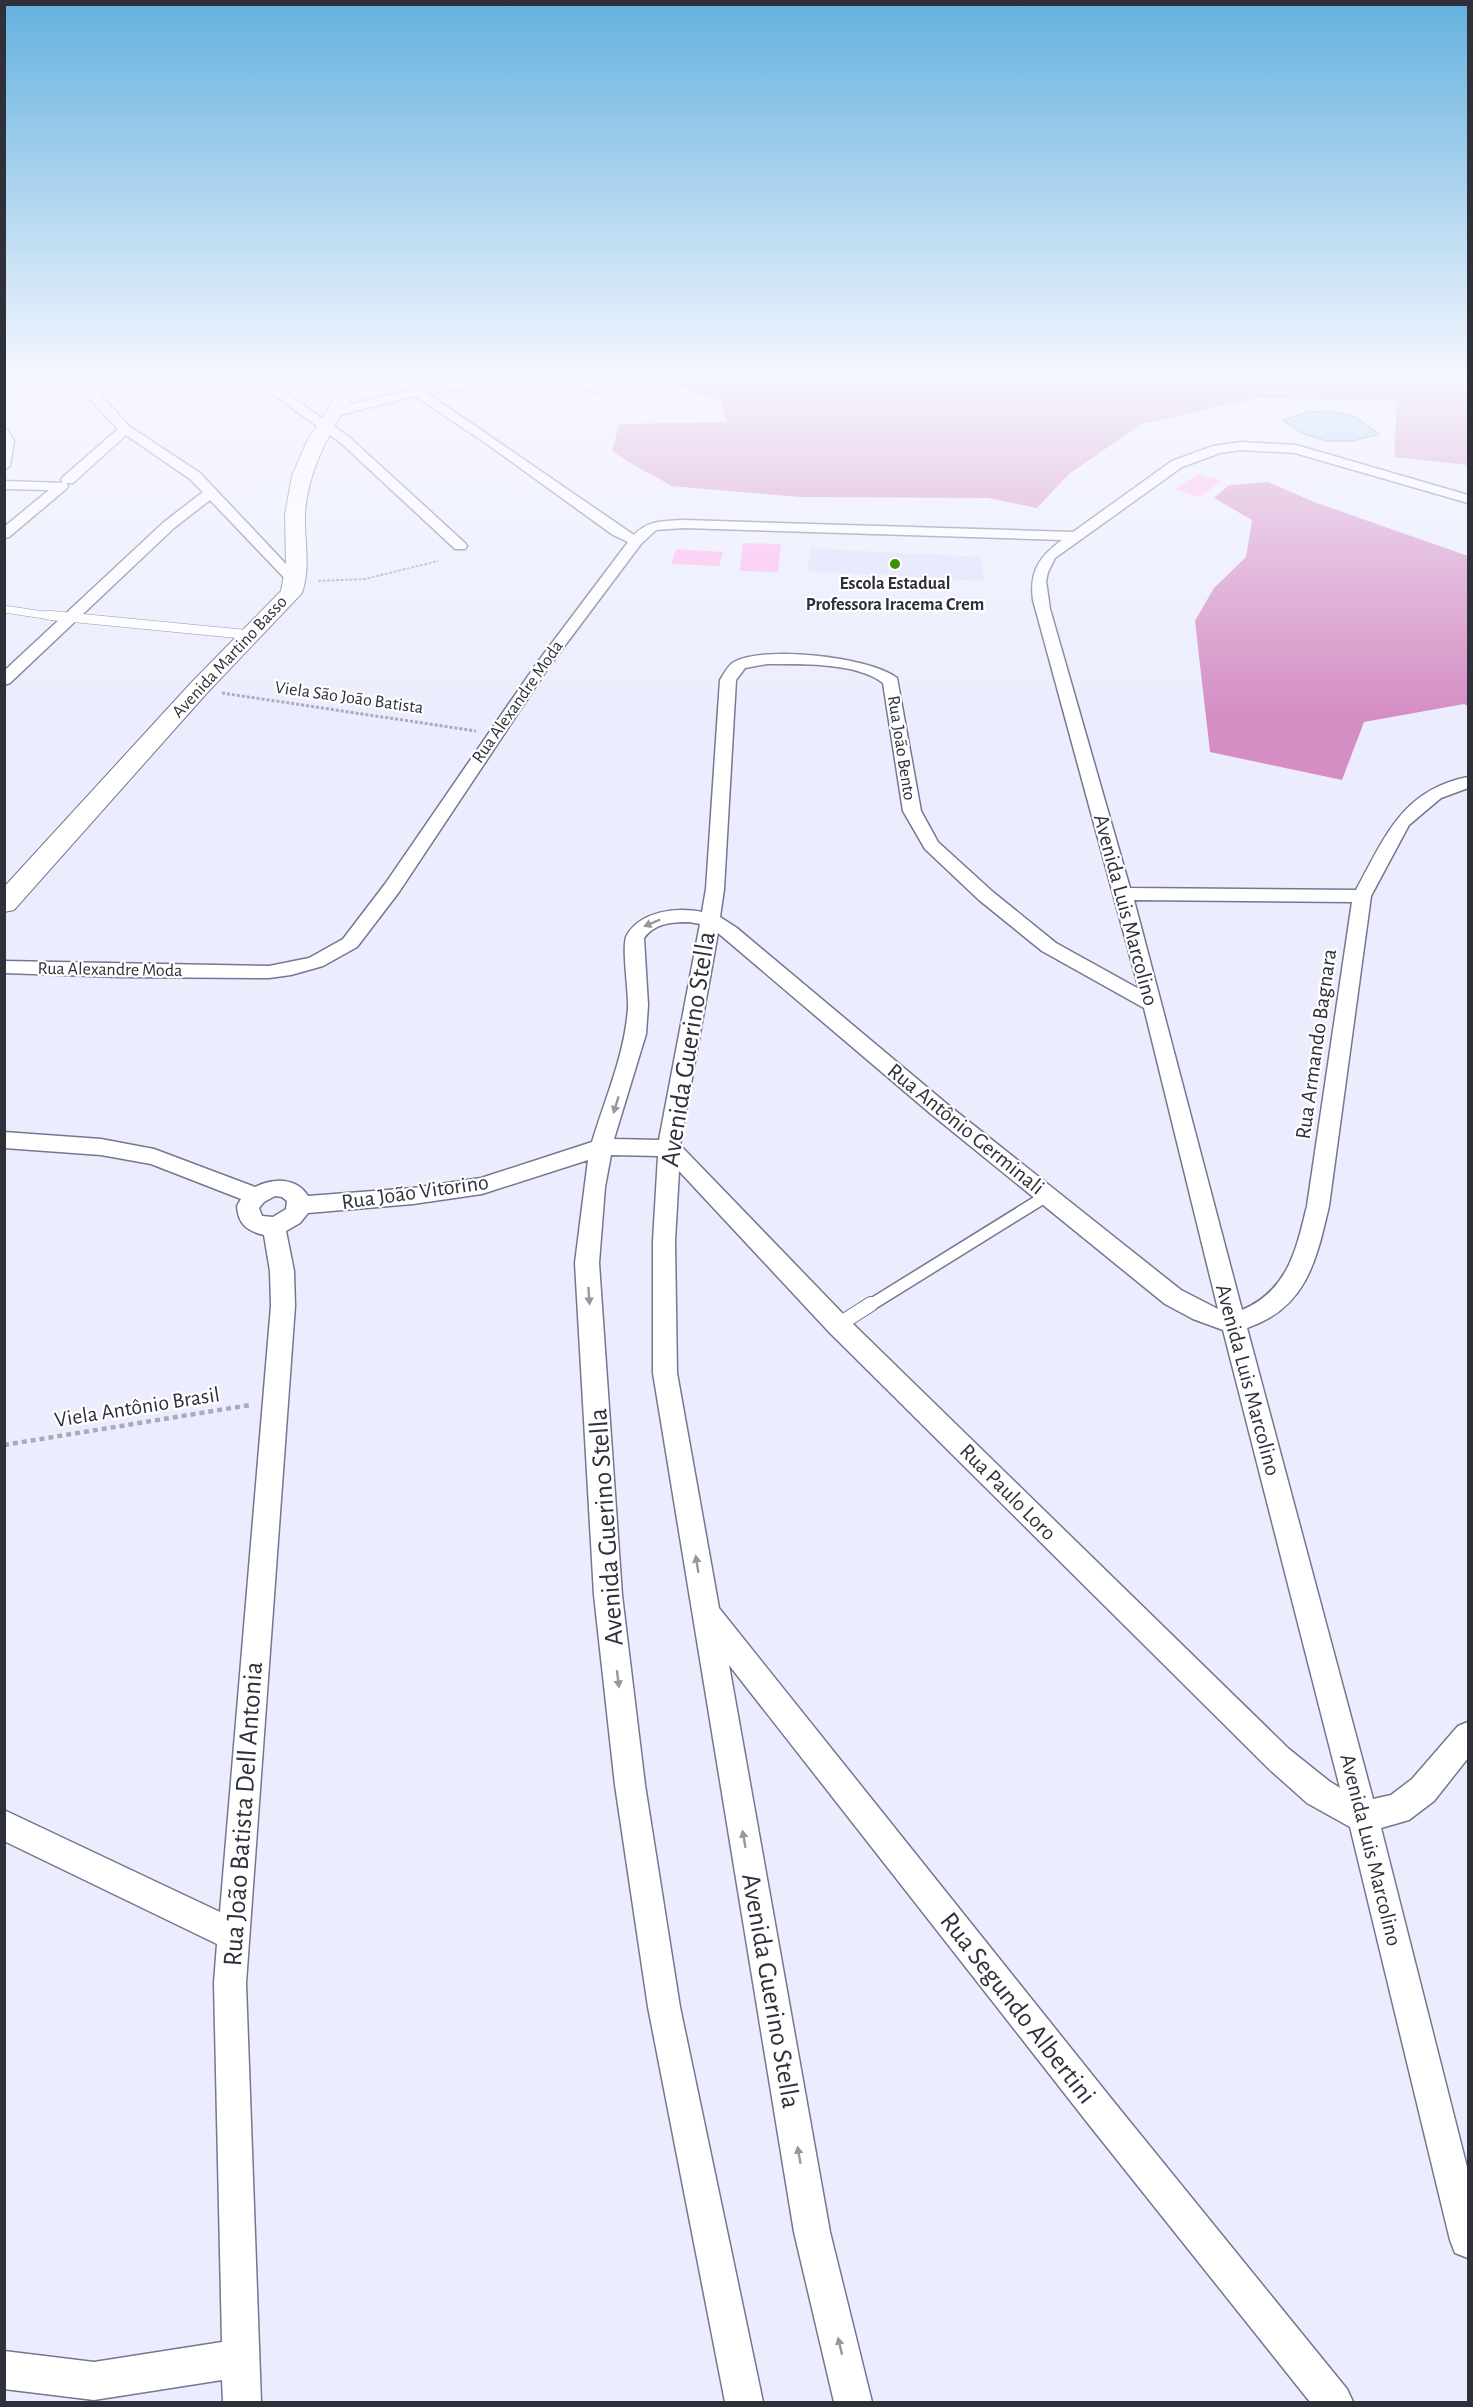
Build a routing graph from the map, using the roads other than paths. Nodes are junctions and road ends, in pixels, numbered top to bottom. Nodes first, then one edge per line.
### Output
1 (59, 487) edge
2 (206, 487) edge
3 (299, 487) edge
4 (396, 487) edge
5 (556, 487) edge
6 (1144, 487) edge
7 (1428, 487) edge
8 (211, 493) junction
9 (1468, 499) edge
10 (4, 534) edge
11 (1076, 536) junction
12 (636, 541) junction
13 (460, 546) dead end
14 (296, 582) junction
15 (4, 609) edge
16 (71, 619) junction
17 (252, 635) junction
18 (4, 680) edge
19 (1468, 782) edge
20 (1123, 894) junction
21 (1362, 896) junction
22 (4, 904) edge
23 (709, 920) junction
24 (4, 967) edge
25 (1151, 1004) junction
26 (4, 1140) edge
27 (601, 1147) junction
28 (670, 1148) junction
29 (1048, 1195) junction
30 (256, 1196) junction
31 (299, 1205) junction
32 (274, 1226) junction
33 (1233, 1322) junction
34 (838, 1324) junction
35 (705, 1612) junction
36 (1468, 1736) edge
37 (1363, 1817) junction
38 (4, 1825) edge
39 (234, 1935) junction
40 (1468, 2240) edge
41 (241, 2358) junction
42 (4, 2370) edge
43 (242, 2403) edge
44 (744, 2403) edge
45 (853, 2403) edge
46 (1334, 2403) edge

1 - 10 street
2 - 8 street, Avenida Martino Basso
3 - 14 street
4 - 13 street
5 - 12 street
6 - 11 street, Avenida Luis Marcolino
7 - 9 street, Avenida Luis Marcolino
8 - 14 street, Avenida Martino Basso
8 - 16 street
11 - 12 street, Rua Alexandre Moda
11 - 20 street, Avenida Luis Marcolino
12 - 24 street, Rua Alexandre Moda
14 - 17 street, Avenida Martino Basso
15 - 16 lane
16 - 17 lane
16 - 18 street
17 - 22 street, Avenida Martino Basso
19 - 21 street, Rua Armando Bagnara
20 - 21 street
20 - 25 street, Avenida Luis Marcolino
21 - 33 street, Rua Armando Bagnara
23 - 25 street, Rua João Bento
23 -> 27 street, Avenida Guerino Stella
23 - 28 street, Avenida Guerino Stella
23 - 29 street, Rua Antônio Germinali
25 - 33 street, Avenida Luis Marcolino
26 - 30 street
27 - 28 street, Rua João Vitorino
27 - 31 street, Rua João Vitorino
27 -> 44 street, Avenida Guerino Stella
28 - 34 street, Rua Paulo Loro
35 -> 28 street, Avenida Guerino Stella
29 - 33 street, Rua Antônio Germinali
29 - 34 lane
30 - 31 street
30 - 32 street
31 - 32 street
32 - 39 street, Rua João Batista Dell Antonia
33 - 37 street, Avenida Luis Marcolino
34 - 37 street, Rua Paulo Loro
45 -> 35 street, Avenida Guerino Stella
35 - 46 street, Rua Segundo Albertini
36 - 37 street
37 - 40 street, Avenida Luis Marcolino
38 - 39 street
39 - 41 street, Rua João Batista Dell Antonia
41 - 42 street
41 - 43 street, Rua João Batista Dell Antonia

